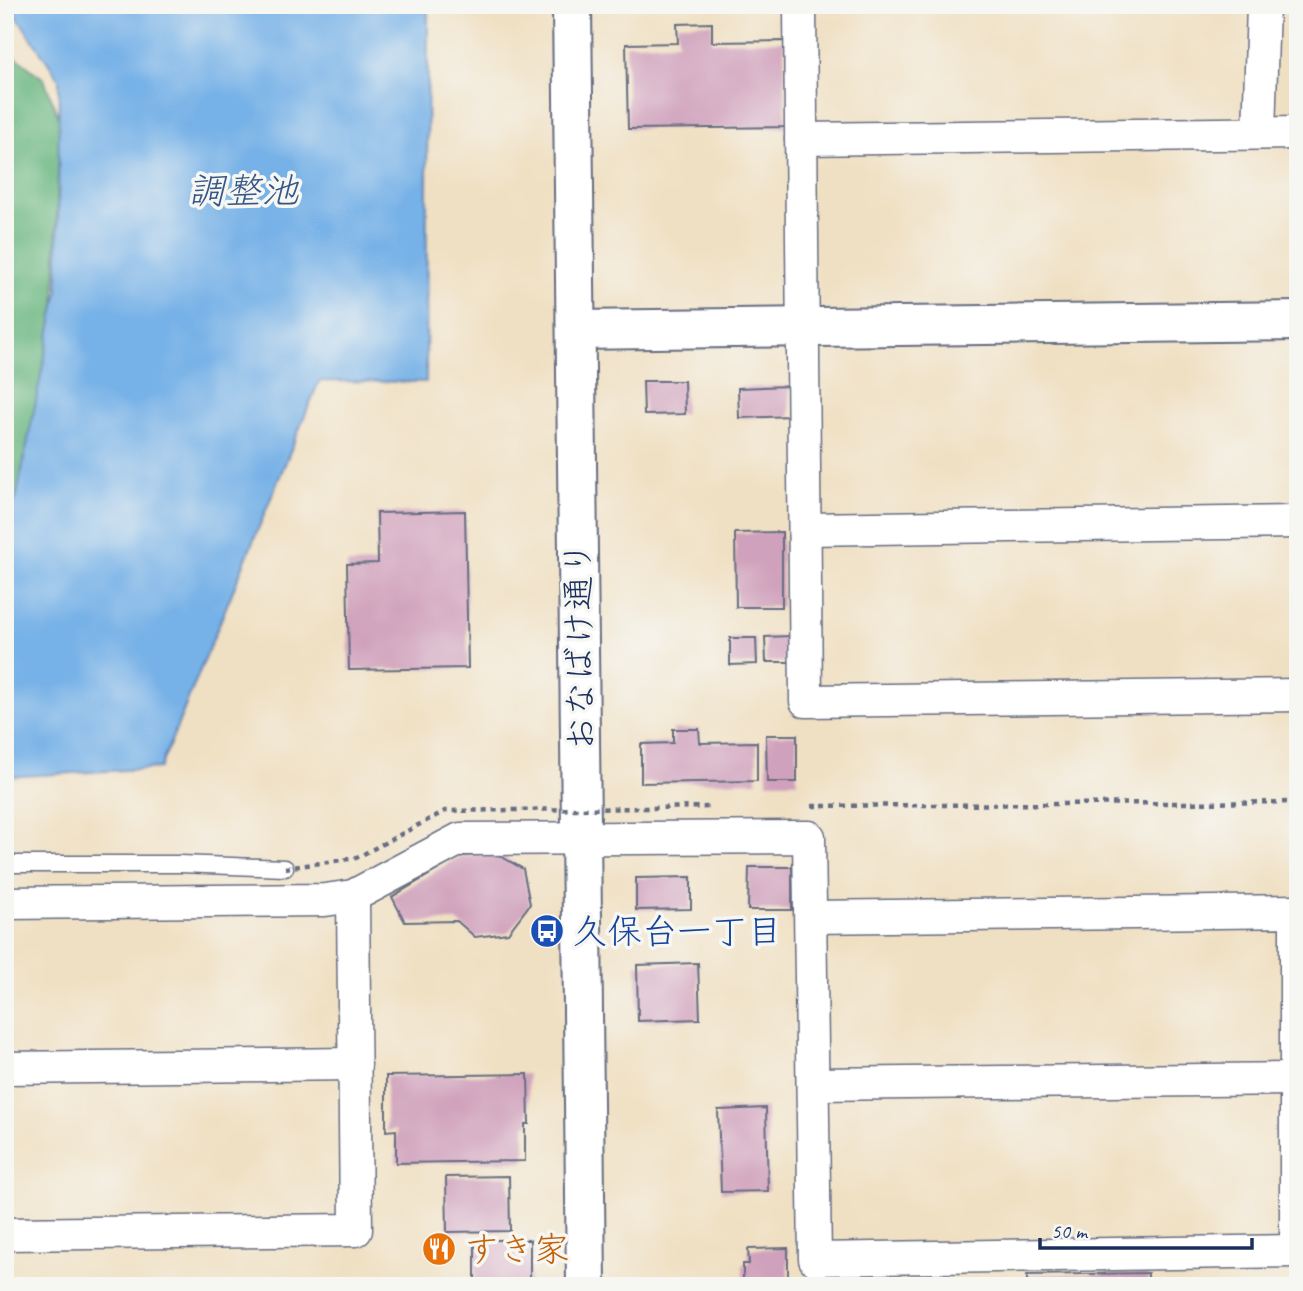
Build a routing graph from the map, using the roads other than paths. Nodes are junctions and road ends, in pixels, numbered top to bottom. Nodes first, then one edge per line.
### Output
1 (572, 5) edge
2 (800, 5) edge
3 (1263, 5) edge
4 (1259, 133) junction
5 (1298, 133) edge
6 (801, 139) junction
7 (1298, 321) edge
8 (803, 326) junction
9 (576, 330) junction
10 (1298, 522) edge
11 (805, 529) junction
12 (1298, 695) edge
13 (581, 838) junction
14 (5, 864) edge
15 (285, 868) road end
16 (353, 896) junction
17 (5, 903) edge
18 (811, 917) junction
19 (355, 1065) junction
20 (5, 1068) edge
21 (1296, 1079) edge
22 (813, 1084) junction
23 (5, 1234) edge
24 (1297, 1251) edge
25 (586, 1286) edge

1 - 9 main road, おなばけ通り
2 - 6 street
3 - 4 street
4 - 5 street
4 - 6 street
6 - 8 street
7 - 8 main road
8 - 9 main road
8 - 11 street
9 - 13 main road, おなばけ通り
10 - 11 street
11 - 12 street
13 - 16 street
13 - 18 street
13 - 25 main road, おなばけ通り
14 - 15 lane
16 - 17 street
16 - 19 street
18 - 21 street
18 - 22 street
19 - 20 street
19 - 23 street
21 - 22 street
21 - 24 street
22 - 24 street

